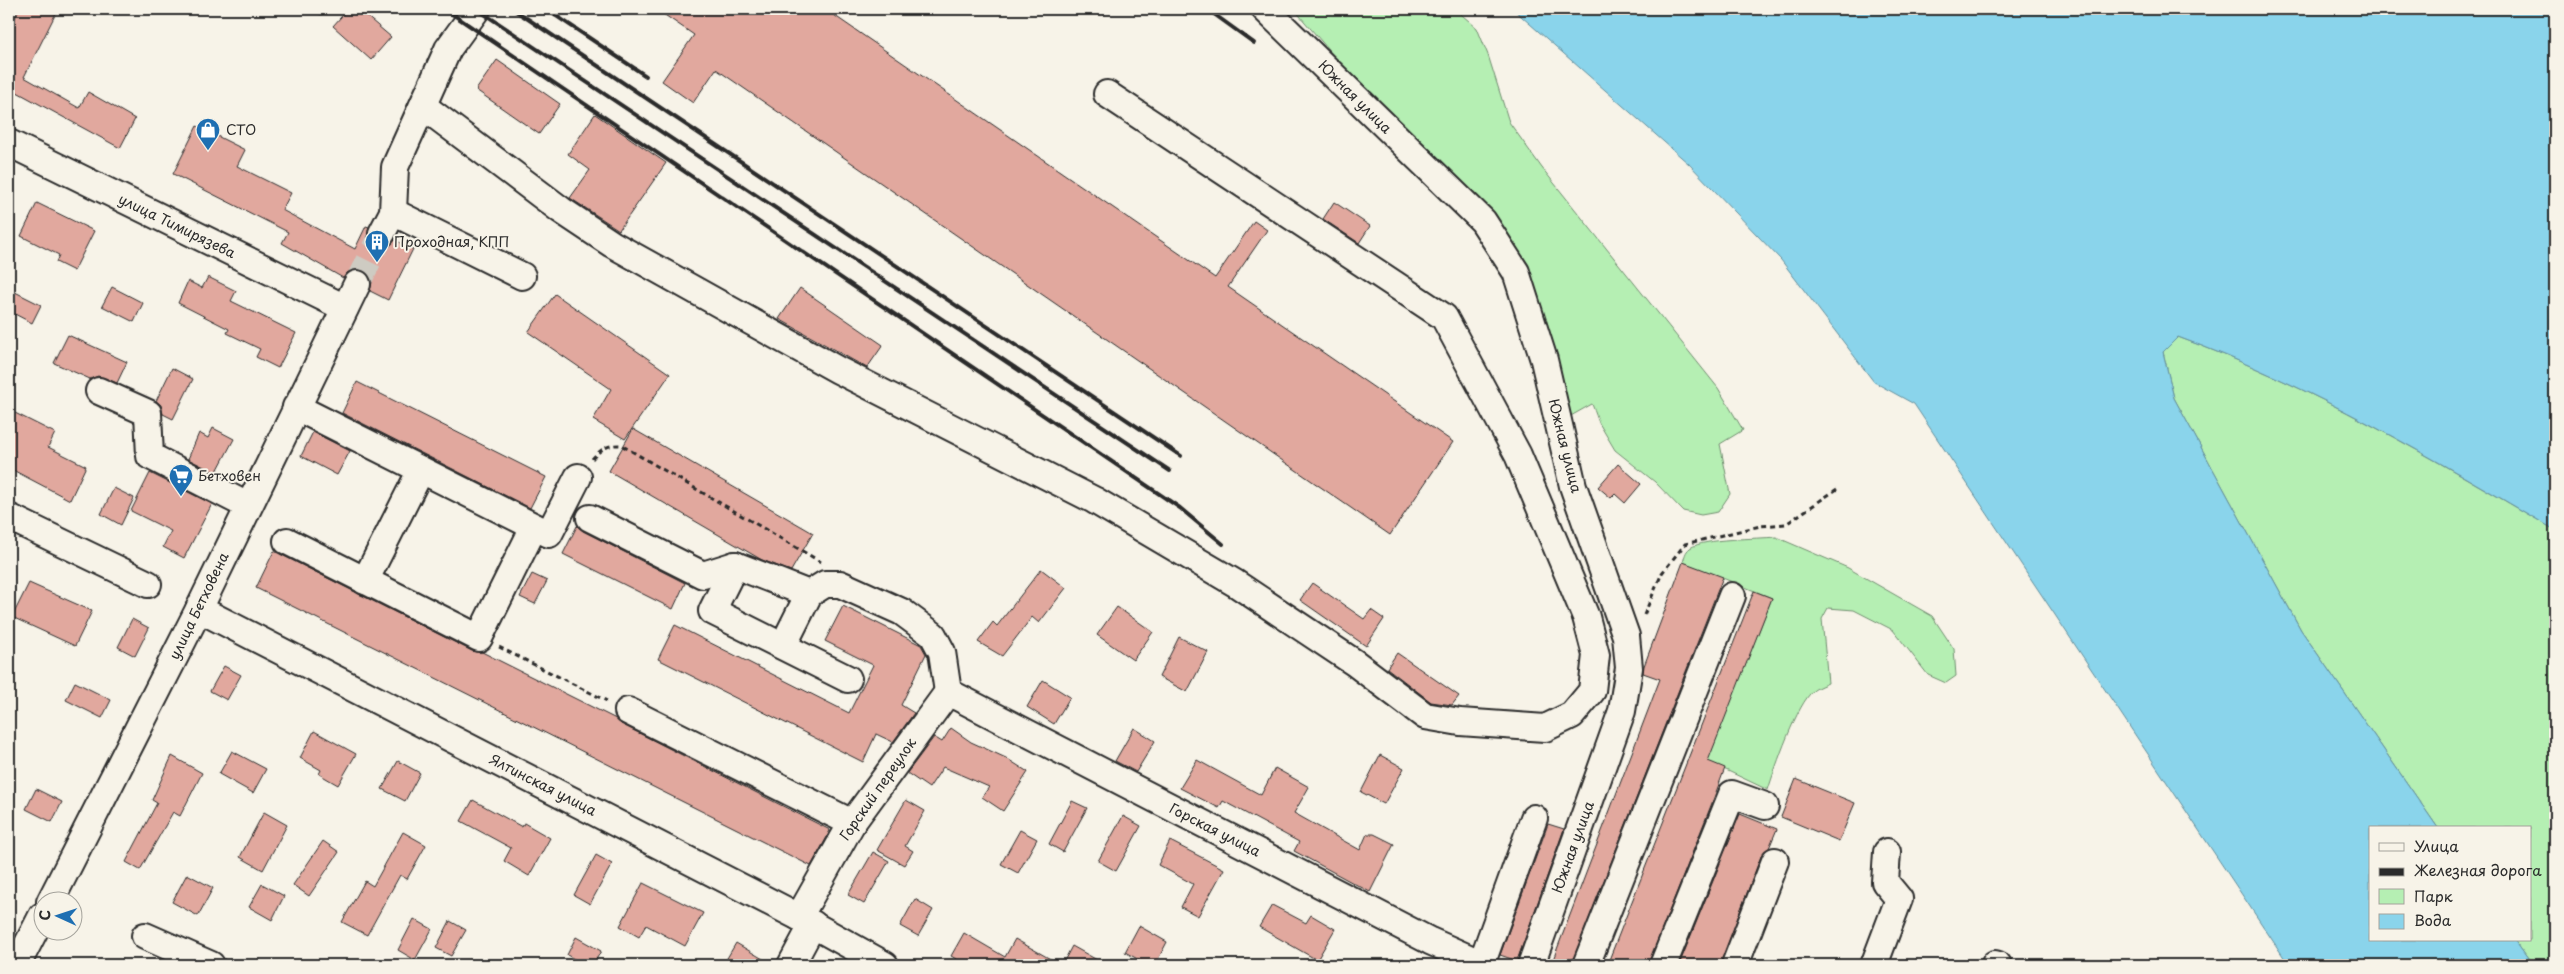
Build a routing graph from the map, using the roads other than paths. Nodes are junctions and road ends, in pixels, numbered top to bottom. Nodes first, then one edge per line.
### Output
1 (477, 9) edge
2 (1266, 9) edge
3 (1107, 94) dead end
4 (422, 106) junction
5 (9, 143) edge
6 (522, 276) dead end
7 (357, 284) tunnel mouth
8 (345, 308) junction
9 (99, 391) dead end
10 (296, 407) junction
11 (421, 470) junction
12 (578, 477) road end
13 (248, 506) junction
14 (9, 517) edge
15 (590, 518) dead end
16 (534, 527) junction
17 (288, 542) dead end
18 (735, 564) junction
19 (365, 581) junction
20 (148, 584) dead end
21 (809, 594) junction
22 (1732, 596) dead end
23 (199, 609) junction
24 (782, 646) junction
25 (848, 679) dead end
26 (948, 692) junction
27 (628, 711) road end
28 (1765, 806) dead end
29 (1534, 818) dead end
30 (852, 823) junction
31 (1887, 852) dead end
32 (1775, 862) dead end
33 (55, 892) edge
34 (806, 920) junction
35 (32, 936) edge
36 (146, 936) dead end
37 (17, 965) edge
38 (211, 965) edge
39 (791, 965) edge
40 (885, 965) edge
41 (1482, 965) edge
42 (1531, 965) edge
43 (1586, 965) edge
44 (1663, 965) edge
45 (1734, 965) edge
46 (1874, 965) edge

1 - 4 street
2 - 42 street, Южная улица
3 - 4 street
4 - 6 street
5 - 8 street, улица Тимирязева
7 - 8 street, улица Бетховена
8 - 10 street, улица Бетховена
9 - 13 street
10 - 11 street
10 - 13 street, улица Бетховена
11 - 16 street
11 - 19 street
12 - 16 street
13 - 23 street, улица Бетховена
14 - 20 street
15 - 18 street
16 - 19 street
17 - 19 street
18 - 21 street
18 - 24 street
21 - 24 street
21 - 26 street
22 - 43 street
23 - 33 street, улица Бетховена
23 - 34 street, Ялтинская улица
24 - 25 street
26 - 30 street, Горский переулок
26 - 41 street, Горская улица
27 - 30 street
28 - 44 street
29 - 41 street
30 - 34 street, Горский переулок
31 - 46 street
32 - 45 street
34 - 39 street, Горский переулок
34 - 40 street, Ялтинская улица
35 - 37 street
36 - 38 street

